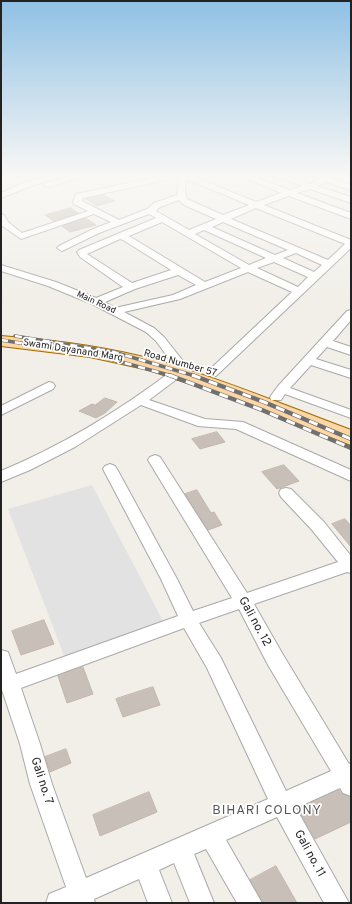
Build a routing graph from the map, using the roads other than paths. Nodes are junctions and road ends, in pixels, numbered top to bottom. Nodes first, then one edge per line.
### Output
1 (2, 219) edge
2 (71, 219) edge
3 (111, 219) edge
4 (125, 219) edge
5 (161, 219) joint
6 (223, 219) joint
7 (294, 219) edge
8 (117, 222) junction
9 (205, 226) junction
10 (188, 233) junction
11 (119, 236) junction
12 (62, 248) dead end
13 (295, 250) junction
14 (275, 258) junction
15 (327, 264) junction
16 (1, 268) edge
17 (250, 269) junction
18 (179, 271) junction
19 (314, 276) junction
20 (204, 286) junction
21 (131, 287) junction
22 (298, 291) junction
23 (96, 302) junction
24 (114, 311) junction
25 (351, 312) edge
26 (346, 328) edge
27 (1, 331) edge
28 (1, 342) edge
29 (324, 342) junction
30 (351, 351) edge
31 (308, 360) junction
32 (173, 372) junction
33 (351, 374) edge
34 (212, 379) junction
35 (49, 386) dead end
36 (279, 393) junction
37 (141, 401) junction
38 (1, 411) edge
39 (351, 414) edge
40 (351, 425) edge
41 (351, 438) edge
42 (155, 460) dead end
43 (110, 469) dead end
44 (351, 476) edge
45 (1, 477) edge
46 (286, 493) dead end
47 (350, 565) edge
48 (243, 601) junction
49 (189, 620) junction
50 (1, 658) edge
51 (10, 684) junction
52 (349, 779) edge
53 (282, 805) junction
54 (211, 835) junction
55 (180, 849) junction
56 (145, 865) junction
57 (82, 898) edge
58 (58, 903) edge
59 (160, 903) edge
60 (202, 903) edge
61 (250, 903) edge
62 (337, 903) edge

1 - 2 street
3 - 8 street
4 - 8 street
5 - 10 street
5 - 11 street
6 - 9 street
6 - 13 street
7 - 15 street
8 - 12 street
9 - 10 street
9 - 14 street
10 - 17 street
11 - 18 street
11 - 21 street
13 - 14 street
13 - 15 street
14 - 17 street
14 - 19 street
15 - 19 street
16 - 23 street, Main Road
17 - 20 street
17 - 22 street
18 - 20 street
18 - 21 street
19 - 22 street
20 - 24 street
21 - 23 street
22 - 34 street
23 - 24 street, Main Road
24 - 32 street, Main Road
25 - 26 street
26 - 29 street
27 - 32 main road, Road Number 57
28 - 32 main road, Swami Dayanand Marg
29 - 30 street
29 - 31 street
31 - 33 street
31 - 36 street
32 - 34 main road, Swami Dayanand Marg
32 - 37 street
34 - 36 main road, Road Number 57
34 - 41 main road, Road Number 57
35 - 38 street
36 - 39 street
36 - 40 main road, Road Number 57
37 - 44 street
37 - 45 street
42 - 48 street, Gali no. 12
43 - 49 street, Gali no. 11
46 - 47 street
47 - 48 street
48 - 49 street
48 - 52 street, Gali no. 12
49 - 51 street
49 - 53 street, Gali no. 11
50 - 51 street, Gali no. 7
51 - 57 street, Gali no. 7
52 - 53 street
53 - 54 street
53 - 62 street, Gali no. 11
54 - 55 street
54 - 61 street
55 - 56 street
55 - 60 street
56 - 57 street
56 - 59 street
57 - 58 street

